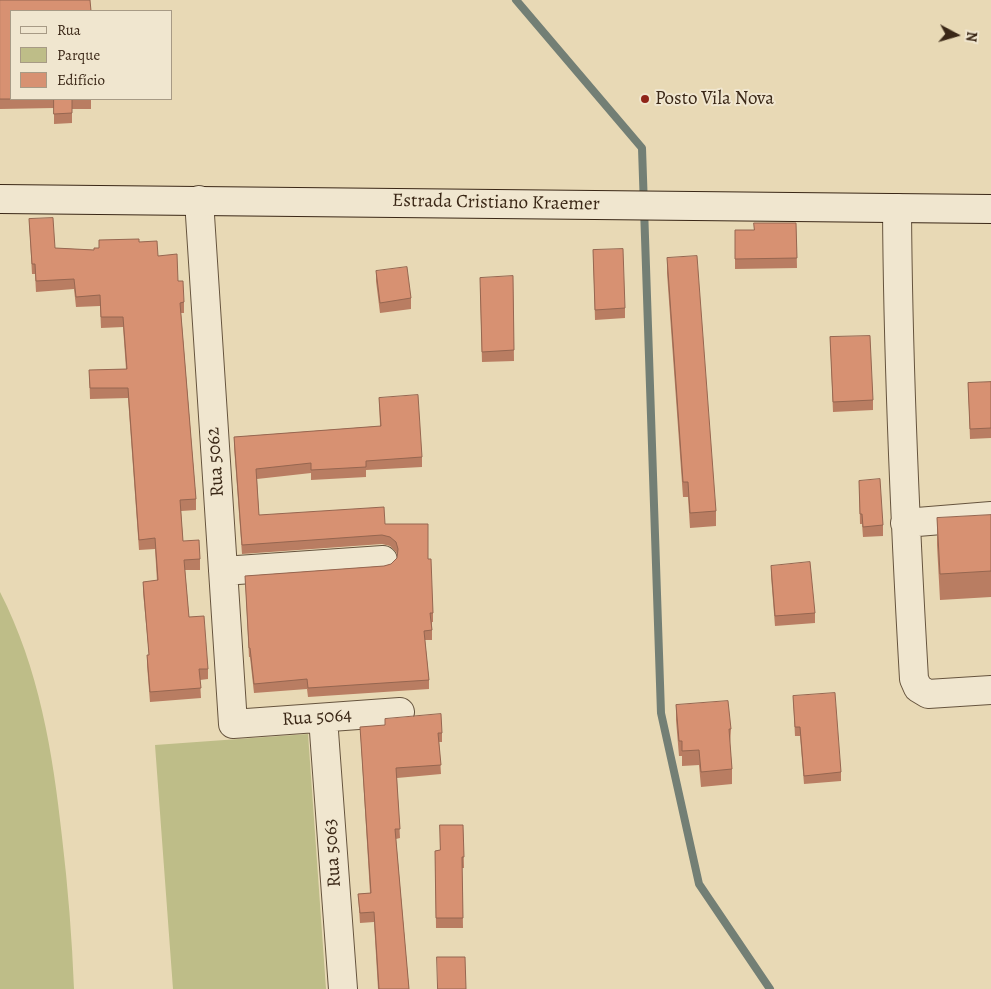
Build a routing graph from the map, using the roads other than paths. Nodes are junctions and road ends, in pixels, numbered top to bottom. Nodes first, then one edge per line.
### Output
1 (0, 199) edge
2 (199, 200) junction
3 (897, 208) junction
4 (991, 209) edge
5 (991, 516) edge
6 (906, 523) junction
7 (383, 560) dead end
8 (223, 571) junction
9 (991, 690) edge
10 (400, 712) dead end
11 (323, 718) junction
12 (233, 724) joint
13 (343, 989) edge

1 - 2 street, Estrada Cristiano Kraemer
2 - 3 street, Estrada Cristiano Kraemer
2 - 8 street, Rua 5062
3 - 4 street, Estrada Cristiano Kraemer
3 - 6 street
5 - 6 street
6 - 9 street
7 - 8 street
8 - 12 street, Rua 5062
10 - 11 street, Rua 5064
11 - 12 street, Rua 5064
11 - 13 street, Rua 5063

